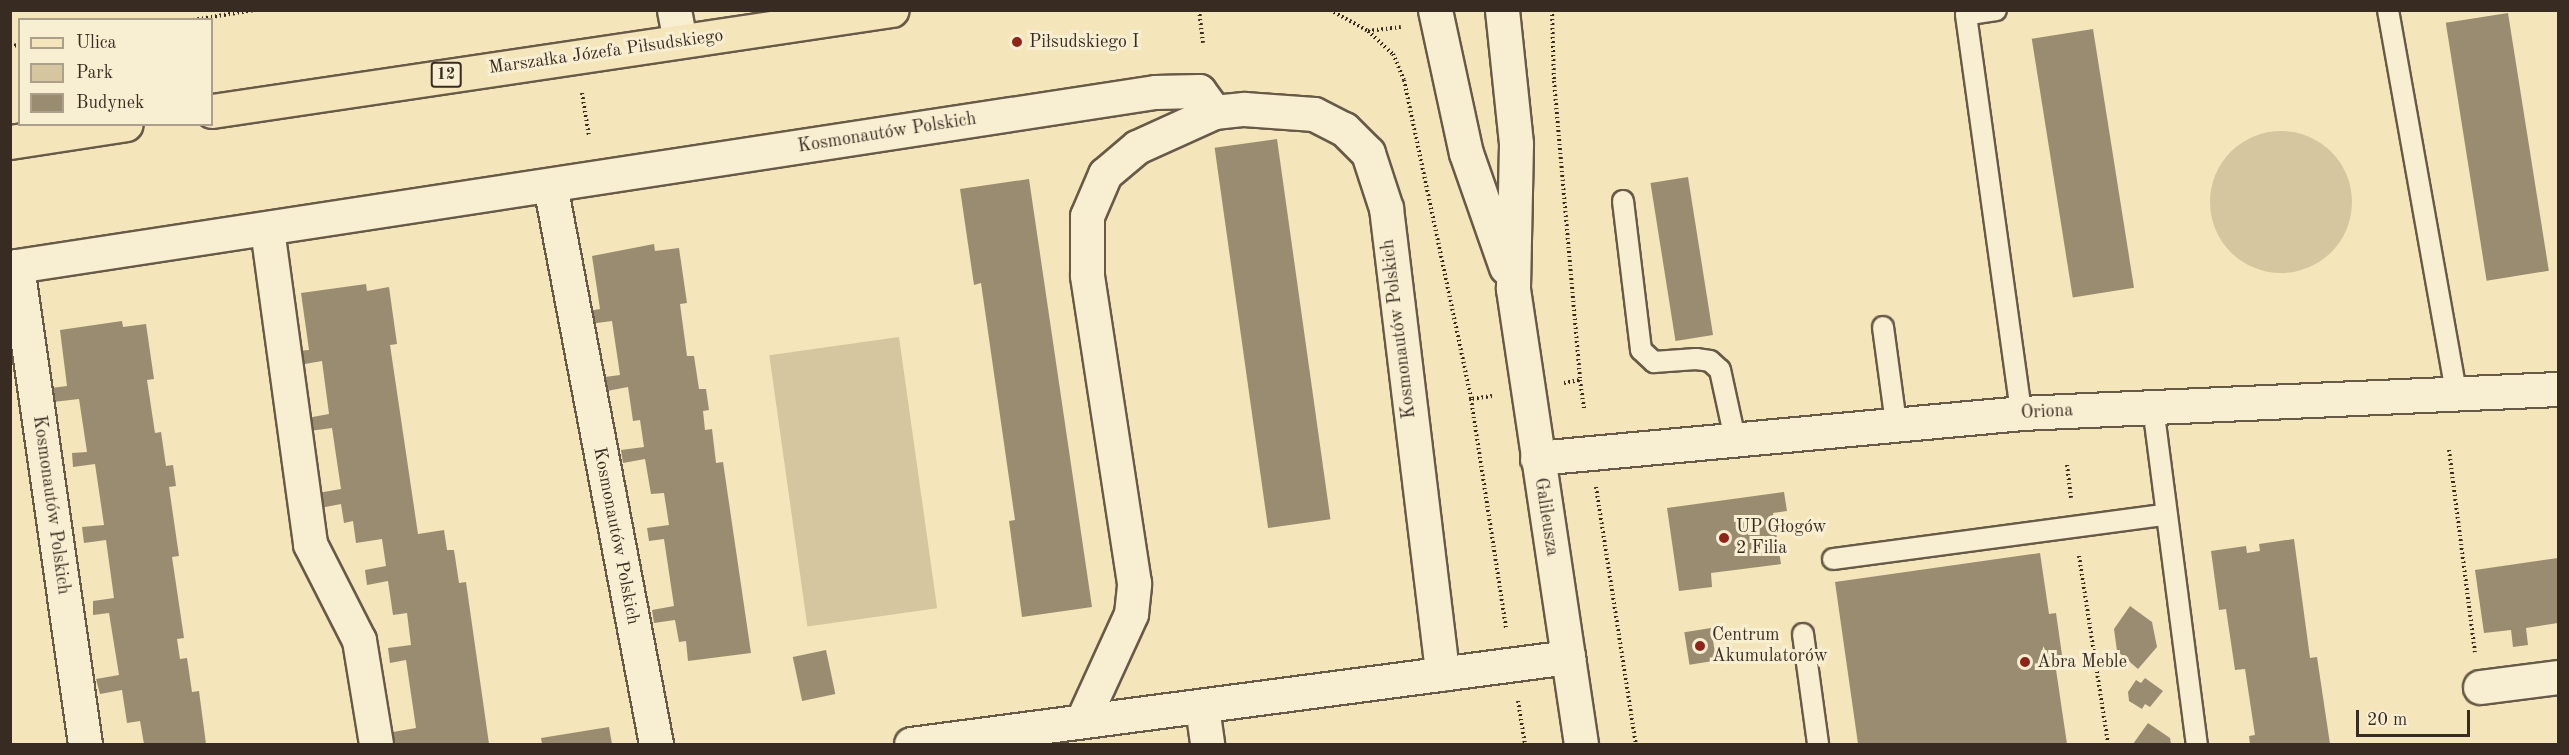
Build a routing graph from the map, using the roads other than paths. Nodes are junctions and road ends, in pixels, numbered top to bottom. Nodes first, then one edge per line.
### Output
1 (892, 10) edge
2 (1996, 10) edge
3 (2388, 10) edge
4 (1503, 12) edge
5 (866, 13) edge
6 (1425, 18) edge
7 (677, 25) edge
8 (213, 111) edge
9 (1214, 112) junction
10 (113, 126) edge
11 (10, 142) edge
12 (550, 185) junction
13 (1623, 201) dead end
14 (267, 229) junction
15 (14, 266) edge
16 (1513, 289) junction
17 (1883, 327) dead end
18 (2559, 388) edge
19 (2456, 393) junction
20 (2153, 407) junction
21 (2021, 413) junction
22 (1896, 423) junction
23 (1735, 439) junction
24 (1537, 458) junction
25 (2164, 515) junction
26 (1833, 559) dead end
27 (1803, 633) dead end
28 (1568, 657) junction
29 (1442, 674) junction
30 (2559, 677) edge
31 (2480, 687) road end
32 (1202, 707) junction
33 (1082, 722) junction
34 (85, 744) edge
35 (376, 744) edge
36 (656, 744) edge
37 (911, 744) edge
38 (1207, 744) edge
39 (1581, 744) edge
40 (1818, 744) edge
41 (2197, 744) edge

1 - 5 main road, Marszałka Józefa Piłsudskiego / 12
2 - 21 lane
3 - 19 lane
4 - 16 street, Galileusza
5 - 7 main road, Marszałka Józefa Piłsudskiego / 12
6 - 16 street, Galileusza
7 - 8 main road, Marszałka Józefa Piłsudskiego / 12
9 - 12 street, Kosmonautów Polskich
9 - 29 street, Kosmonautów Polskich
9 - 33 street, Kosmonautów Polskich
10 - 11 main road
12 - 14 street, Kosmonautów Polskich
12 - 36 street, Kosmonautów Polskich
13 - 23 lane
14 - 15 street, Kosmonautów Polskich
14 - 35 street
15 - 34 street, Kosmonautów Polskich
16 - 24 street, Galileusza
17 - 22 lane
18 - 19 street, Oriona
19 - 20 street, Oriona
20 - 21 street, Oriona
20 - 25 lane
21 - 22 street, Oriona
22 - 23 street, Oriona
23 - 24 street, Oriona
24 - 28 street, Galileusza
25 - 26 lane
25 - 41 lane
27 - 40 lane
28 - 29 street
28 - 39 street, Galileusza
29 - 32 street
30 - 31 street
32 - 33 street
32 - 38 street
33 - 37 street

